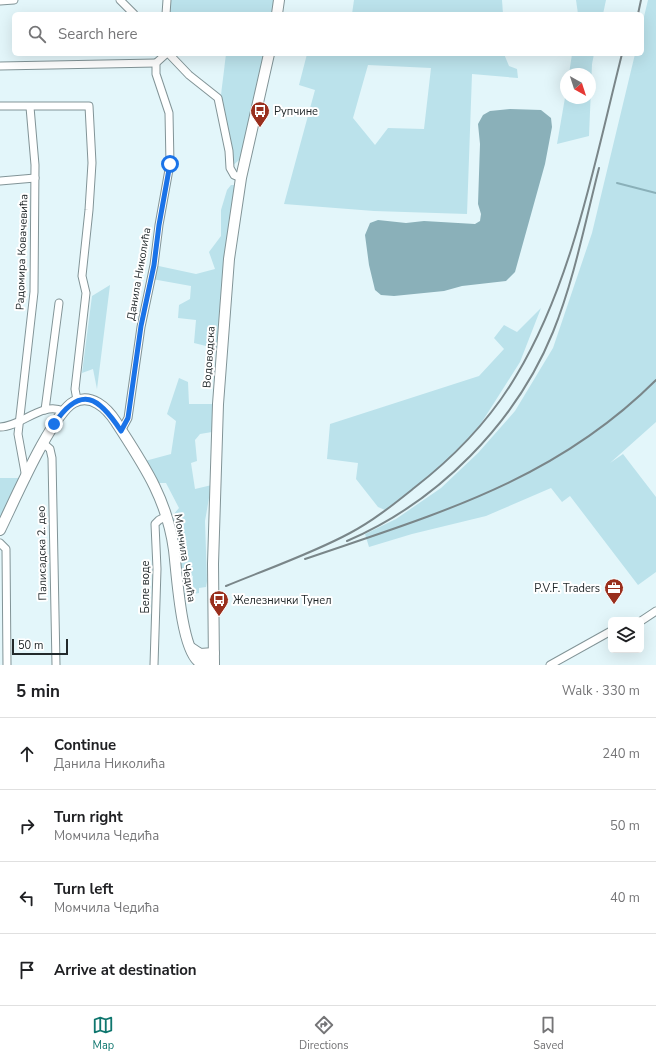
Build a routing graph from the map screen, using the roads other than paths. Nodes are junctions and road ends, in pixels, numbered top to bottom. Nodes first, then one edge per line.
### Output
1 (14, 0) edge
2 (120, 0) edge
3 (167, 0) edge
4 (279, 0) edge
5 (0, 1) edge
6 (132, 12) edge
7 (166, 12) edge
8 (277, 12) edge
9 (165, 56) edge
10 (169, 56) edge
11 (269, 56) edge
12 (156, 64) junction
13 (0, 66) edge
14 (0, 106) edge
15 (30, 107) junction
16 (35, 178) junction
17 (241, 178) junction
18 (0, 181) edge
19 (59, 303) dead end
20 (77, 400) junction
21 (45, 410) junction
22 (63, 411) junction
23 (20, 421) junction
24 (0, 427) edge
25 (121, 431) junction
26 (43, 443) junction
27 (26, 478) junction
28 (167, 516) junction
29 (0, 530) edge
30 (0, 543) edge
31 (656, 611) edge
32 (644, 619) edge
33 (608, 633) edge
34 (214, 660) edge
35 (7, 665) edge
36 (56, 665) edge
37 (154, 665) edge
38 (550, 665) edge

1 - 5 street
2 - 6 street
3 - 7 street
4 - 8 main road
9 - 12 street
10 - 17 street
11 - 17 main road, Водоводска
12 - 13 street
12 - 25 street, Данила Николића
14 - 15 street
15 - 16 street, Радомира Ковачевића
15 - 20 street
16 - 18 street
16 - 23 street, Радомира Ковачевића
17 - 34 main road, Водоводска
19 - 21 street
20 - 22 main road
20 - 25 main road, Момчила Чедића
21 - 22 street
21 - 23 street
22 - 26 main road
23 - 24 street
23 - 27 street, Радомира Ковачевића
25 - 28 main road, Момчила Чедића
26 - 27 main road
26 - 36 street, Палисадска 2. део
27 - 29 main road
28 - 34 main road, Момчила Чедића
28 - 37 street, Беле воде
30 - 35 street
31 - 32 street
33 - 38 street

